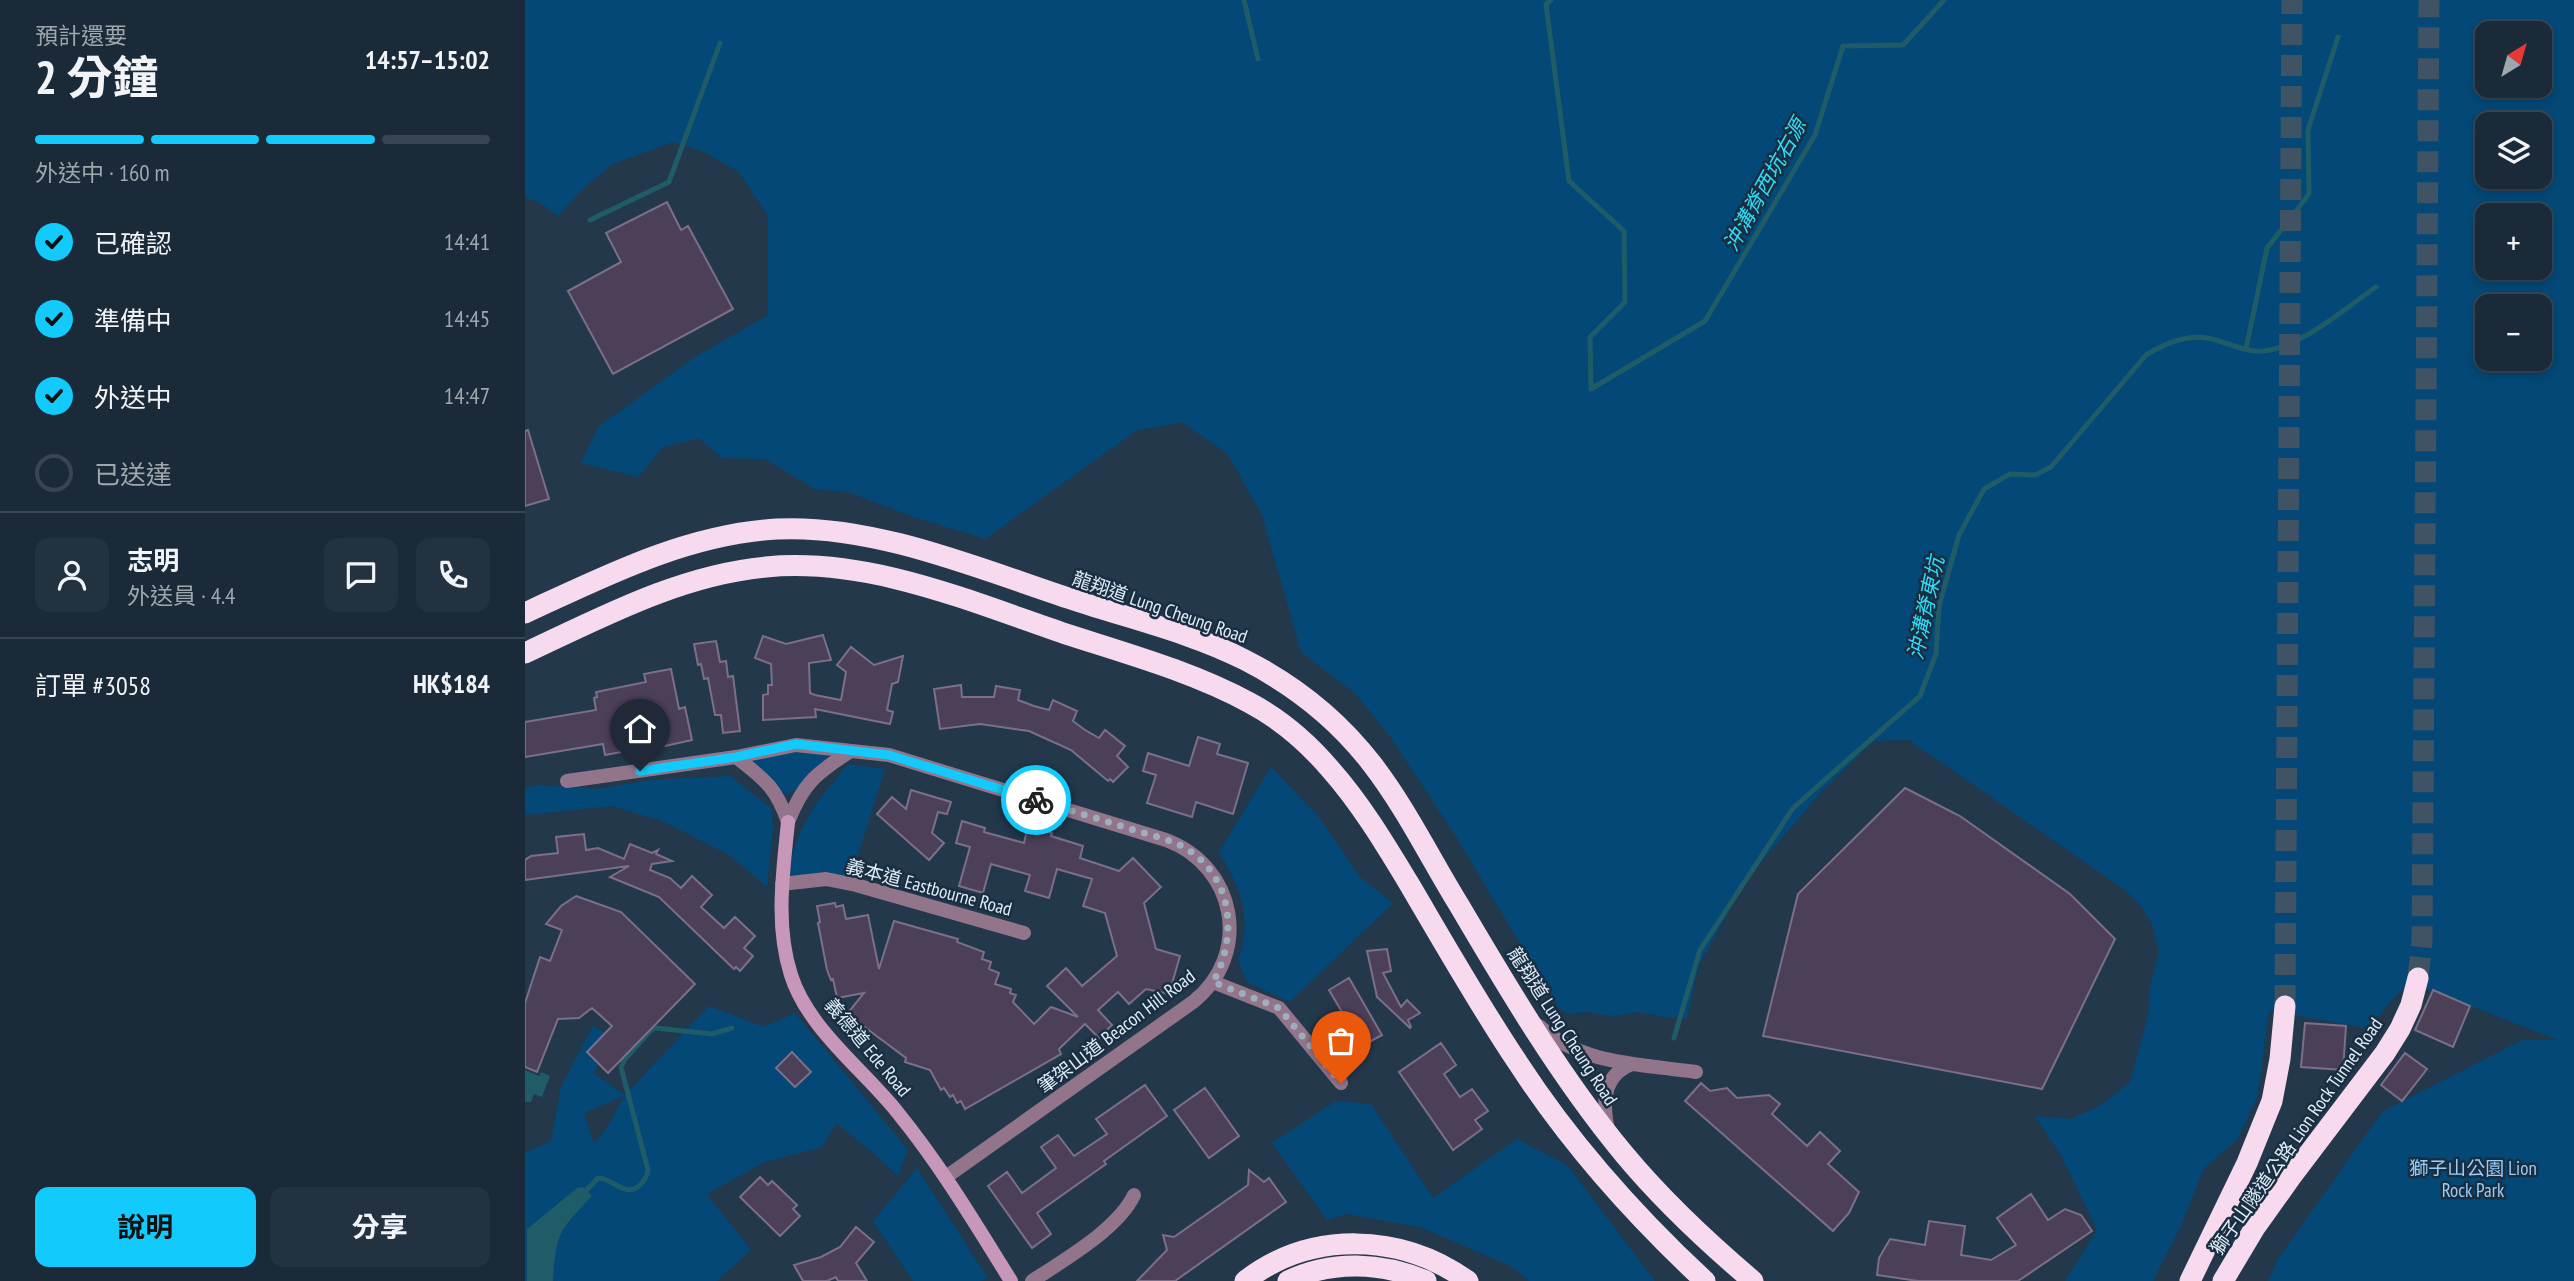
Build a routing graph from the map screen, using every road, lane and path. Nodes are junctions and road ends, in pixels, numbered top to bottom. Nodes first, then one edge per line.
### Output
1 (525, 613) edge
2 (525, 653) edge
3 (849, 752) junction
4 (736, 757) junction
5 (567, 781) dead end
6 (787, 822) junction
7 (782, 884) junction
8 (1024, 933) dead end
9 (2418, 978) tunnel mouth
10 (1213, 982) junction
11 (2285, 1006) tunnel mouth
12 (1527, 1015) junction
13 (1632, 1064) junction
14 (1696, 1072) dead end
15 (1341, 1083) dead end
16 (1609, 1136) junction
17 (946, 1177) junction
18 (1135, 1195) dead end
19 (1010, 1281) edge
20 (1032, 1281) edge
21 (1245, 1281) edge
22 (1288, 1281) edge
23 (1426, 1281) edge
24 (1468, 1281) edge
25 (1705, 1281) edge
26 (1753, 1281) edge
27 (2190, 1281) edge
28 (2223, 1281) edge

1 - 12 highway, 龍翔道 Lung Cheung Road
2 - 25 highway
3 - 4 street, 筆架山道 Beacon Hill Road
3 - 6 street, 義德道 Ede Road
3 - 10 street, 筆架山道 Beacon Hill Road
4 - 5 street, 筆架山道 Beacon Hill Road
4 - 6 street
6 - 7 street, 義德道 Ede Road
7 - 8 street, 義本道 Eastbourne Road
7 - 17 street, 義德道 Ede Road
9 - 28 highway, 獅子山隧道公路 Lion Rock Tunnel Road
10 - 15 street
10 - 17 street, 筆架山道 Beacon Hill Road
11 - 27 highway, 獅子山隧道公路 Lion Rock Tunnel Road
12 - 13 street
12 - 16 highway, 龍翔道 Lung Cheung Road
13 - 14 street
13 - 16 street
16 - 26 highway, 龍翔道 Lung Cheung Road
17 - 19 street, 義德道 Ede Road
18 - 20 street
21 - 24 highway
22 - 23 highway

